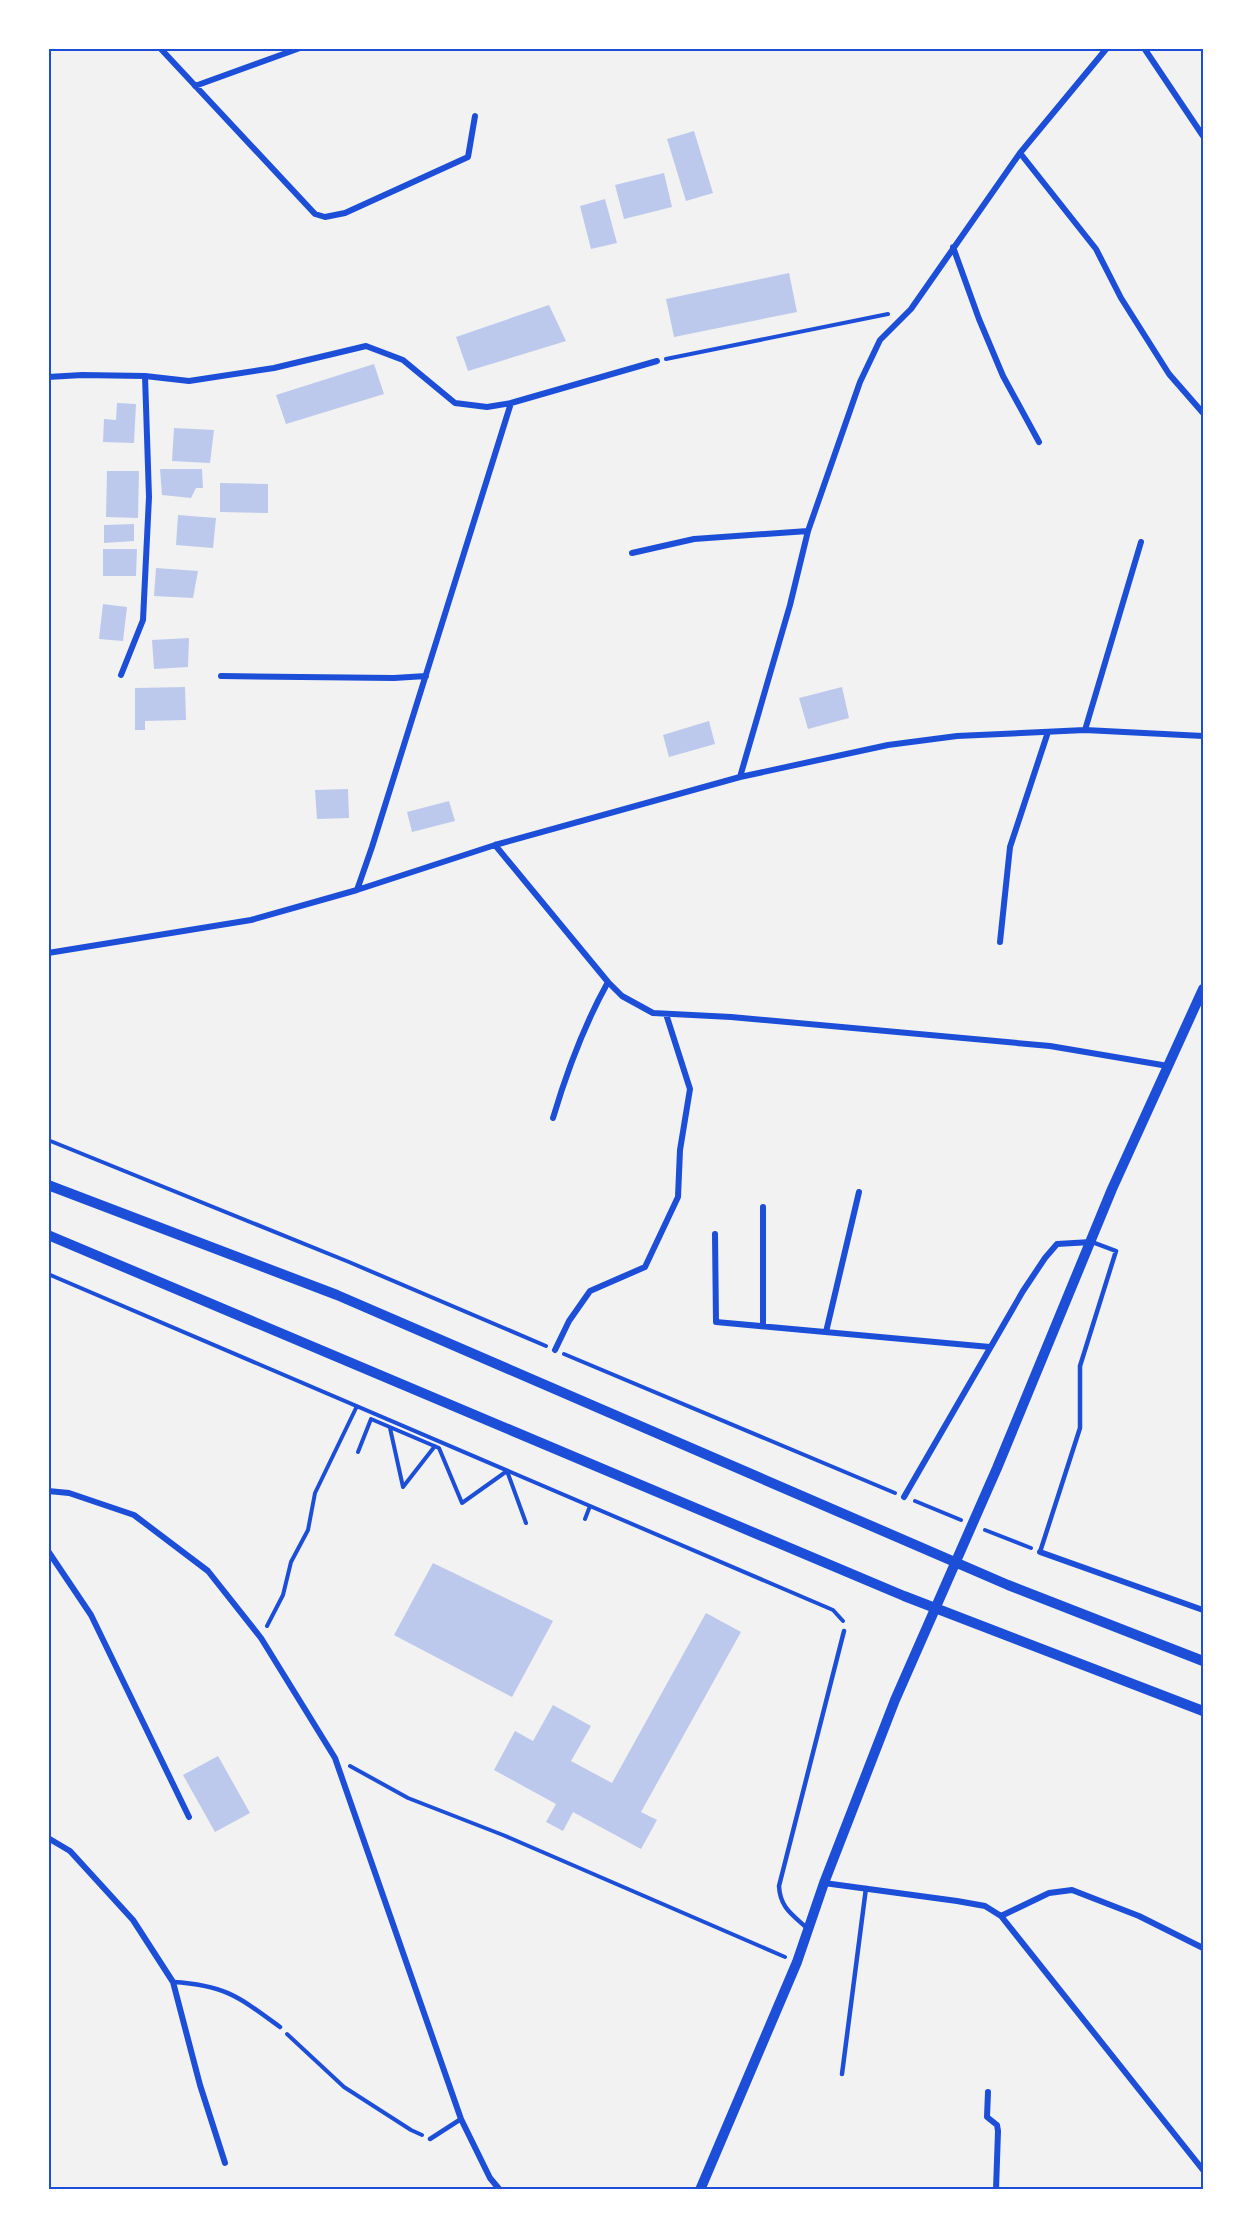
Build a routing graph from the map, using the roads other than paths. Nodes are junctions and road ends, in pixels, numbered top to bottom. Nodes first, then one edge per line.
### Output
1 (160, 48) edge
2 (300, 48) edge
3 (1107, 48) edge
4 (1144, 48) edge
5 (195, 86) junction
6 (475, 116) dead end
7 (1203, 136) edge
8 (1020, 153) junction
9 (953, 247) junction
10 (657, 361) road end
11 (145, 376) junction
12 (48, 377) edge
13 (511, 403) junction
14 (1203, 413) edge
15 (1039, 442) dead end
16 (808, 531) junction
17 (1141, 542) dead end
18 (632, 554) dead end
19 (121, 675) dead end
20 (221, 676) dead end
21 (426, 676) junction
22 (1085, 730) junction
23 (1048, 732) junction
24 (1203, 736) edge
25 (740, 777) junction
26 (495, 845) junction
27 (357, 890) junction
28 (1000, 942) dead end
29 (48, 954) edge
30 (608, 981) junction
31 (1203, 989) edge
32 (666, 1014) junction
33 (1168, 1066) junction
34 (553, 1118) dead end
35 (48, 1185) edge
36 (859, 1192) dead end
37 (763, 1207) dead end
38 (715, 1234) dead end
39 (48, 1235) edge
40 (1092, 1242) junction
41 (763, 1326) junction
42 (826, 1332) junction
43 (990, 1347) junction
44 (555, 1350) road end
45 (48, 1491) edge
46 (904, 1497) road end
47 (48, 1551) edge
48 (1040, 1552) joint
49 (1203, 1610) edge
50 (844, 1631) road end
51 (1203, 1661) edge
52 (1203, 1711) edge
53 (189, 1817) dead end
54 (48, 1838) edge
55 (824, 1883) junction
56 (866, 1888) junction
57 (1001, 1916) junction
58 (808, 1929) junction
59 (1203, 1948) edge
60 (172, 1982) junction
61 (280, 2028) road end
62 (842, 2074) dead end
63 (988, 2092) dead end
64 (461, 2119) junction
65 (430, 2139) road end
66 (225, 2163) dead end
67 (1203, 2170) edge
68 (500, 2190) edge
69 (700, 2190) edge
70 (996, 2190) edge

1 - 5 street
2 - 5 street
3 - 8 street
4 - 7 street
5 - 6 street
8 - 9 street
8 - 14 street
9 - 15 street
9 - 16 street
10 - 13 street
11 - 12 street
11 - 13 street
11 - 19 street
13 - 21 street
16 - 18 street
16 - 25 street
17 - 22 street
20 - 21 street
21 - 27 street
22 - 23 street
22 - 24 street
23 - 25 street
23 - 28 street
25 - 26 street
26 - 27 street
26 - 30 street
27 - 29 street
30 - 32 street
30 - 34 street
31 - 33 street
32 - 33 street
32 - 44 street
33 - 40 street
35 - 51 street
36 - 42 street
37 - 41 street
38 - 41 street
39 - 52 street
40 - 43 street
40 - 48 lane
40 - 55 street
41 - 42 street
42 - 43 street
43 - 46 street
45 - 64 street
47 - 53 street
48 - 49 street
50 - 58 lane
54 - 60 street
55 - 56 street
55 - 58 street
56 - 57 street
56 - 62 lane
57 - 59 street
57 - 67 street
58 - 69 street
60 - 61 lane
60 - 66 street
63 - 70 street
64 - 65 lane
64 - 68 street

